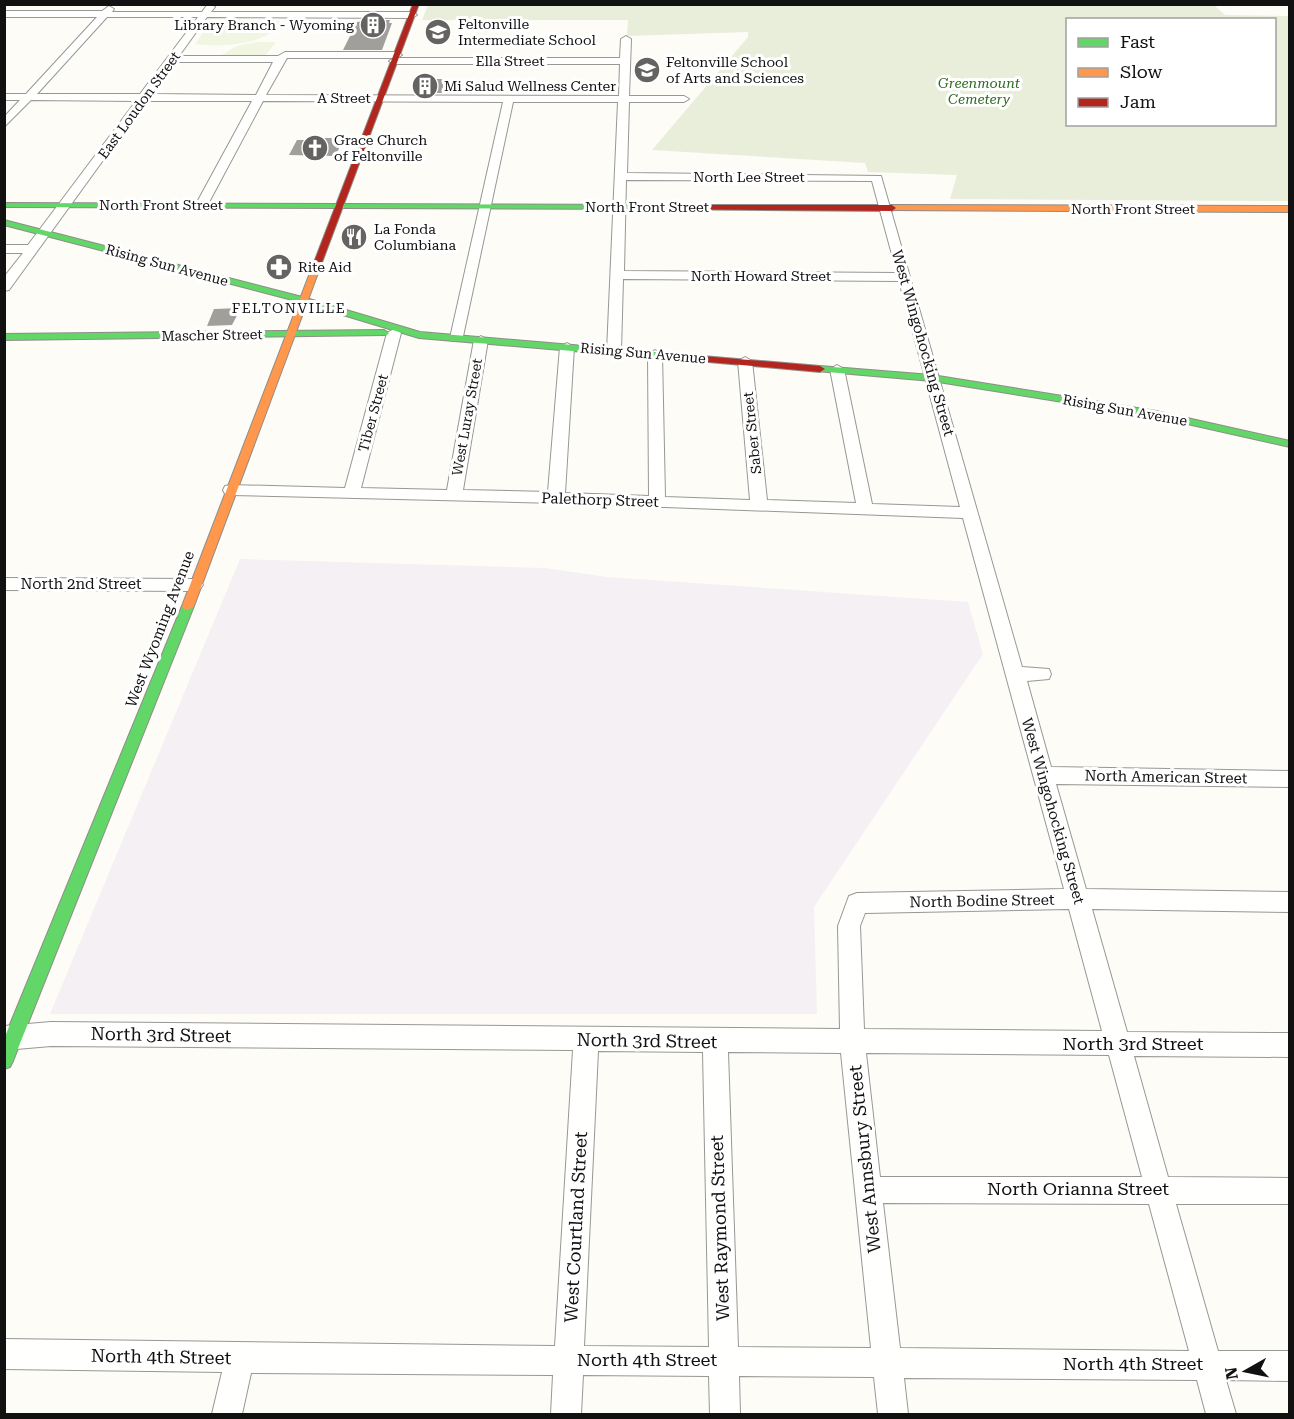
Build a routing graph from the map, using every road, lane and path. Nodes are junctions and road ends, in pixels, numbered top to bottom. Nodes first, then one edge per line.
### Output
1 (13, 4) edge
2 (113, 4) edge
3 (211, 4) edge
4 (414, 10) edge
5 (4, 13) edge
6 (104, 14) junction
7 (204, 14) junction
8 (626, 39) dead end
9 (396, 58) junction
10 (171, 59) junction
11 (280, 59) junction
12 (625, 61) junction
13 (4, 97) edge
14 (28, 98) junction
15 (144, 98) junction
16 (259, 98) junction
17 (380, 98) junction
18 (509, 98) junction
19 (624, 98) junction
20 (684, 99) dead end
21 (4, 124) edge
22 (621, 176) junction
23 (877, 178) joint
24 (4, 205) edge
25 (66, 205) junction
26 (201, 206) junction
27 (339, 206) junction
28 (484, 207) junction
29 (620, 207) junction
30 (885, 208) junction
31 (1290, 209) edge
32 (4, 222) edge
33 (45, 232) junction
34 (4, 249) edge
35 (32, 249) junction
36 (618, 275) junction
37 (904, 277) junction
38 (5, 287) edge
39 (303, 300) junction
40 (394, 333) junction
41 (290, 334) junction
42 (419, 335) junction
43 (4, 337) edge
44 (457, 338) junction
45 (481, 340) junction
46 (567, 347) junction
47 (615, 351) junction
48 (655, 354) junction
49 (745, 361) junction
50 (837, 369) junction
51 (933, 378) junction
52 (1290, 444) edge
53 (231, 490) junction
54 (352, 493) junction
55 (454, 495) junction
56 (556, 498) junction
57 (657, 502) junction
58 (759, 505) junction
59 (865, 508) junction
60 (970, 513) junction
61 (4, 584) edge
62 (194, 585) junction
63 (1015, 674) junction
64 (1042, 674) dead end
65 (1043, 775) junction
66 (1290, 779) edge
67 (1077, 899) junction
68 (1290, 902) edge
69 (857, 905) joint
70 (9, 1038) edge
71 (586, 1040) junction
72 (715, 1042) junction
73 (852, 1042) junction
74 (1118, 1044) junction
75 (1290, 1045) edge
76 (4, 1061) edge
77 (1158, 1189) junction
78 (867, 1190) junction
79 (1290, 1191) edge
80 (4, 1354) edge
81 (240, 1358) junction
82 (568, 1360) junction
83 (724, 1360) junction
84 (886, 1364) junction
85 (1207, 1365) junction
86 (1290, 1365) edge
87 (227, 1414) edge
88 (566, 1414) edge
89 (725, 1414) edge
90 (893, 1414) edge
91 (1221, 1414) edge

1 - 5 street
2 - 6 street
3 - 7 street, East Loudon Street
4 - 7 street
4 - 9 street, West Wyoming Avenue
5 - 6 street
6 - 7 street
6 - 14 street
7 - 10 street, East Loudon Street
8 - 12 street
9 - 11 street, Ella Street
9 - 12 street, Ella Street
9 - 17 street, West Wyoming Avenue
10 - 11 street, Ella Street
10 - 15 street, East Loudon Street
11 - 16 street
12 - 19 street
13 - 14 street, A Street
14 - 15 street, A Street
14 - 21 street
15 - 16 street, A Street
15 - 25 street, East Loudon Street
16 - 17 street, A Street
16 - 26 street
17 - 18 street, A Street
17 - 27 street, West Wyoming Avenue
18 - 19 street, A Street
18 - 28 street, West Luray Street
19 - 20 street, A Street
19 - 22 street
22 - 23 street, North Lee Street
22 - 29 street
23 - 30 street, West Wingohocking Street
24 - 25 street, North Front Street
25 - 26 street, North Front Street
25 - 33 street, East Loudon Street
26 - 27 street, North Front Street
27 - 28 street, North Front Street
27 - 39 street, West Wyoming Avenue
28 - 29 street, North Front Street
28 - 44 street, West Luray Street
29 - 30 street, North Front Street
29 - 36 street
30 - 31 street, North Front Street
30 - 37 street, West Wingohocking Street
32 - 33 street, Rising Sun Avenue
33 - 35 street, East Loudon Street
33 - 39 street, Rising Sun Avenue
34 - 35 street
35 - 38 street, East Loudon Street
36 - 37 street, North Howard Street
36 - 47 street
37 - 51 street, West Wingohocking Street
39 - 41 street, West Wyoming Avenue
39 - 42 street, Rising Sun Avenue
40 - 41 street, Mascher Street
40 - 42 street, Mascher Street
40 - 54 street, Tiber Street
41 - 43 street, Mascher Street
41 - 53 street, West Wyoming Avenue
42 - 44 street, Rising Sun Avenue
44 - 45 street, Rising Sun Avenue
45 - 46 street, Rising Sun Avenue
45 - 55 street, West Luray Street
46 - 47 street, Rising Sun Avenue
46 - 56 street
47 - 48 street, Rising Sun Avenue
48 - 49 street, Rising Sun Avenue
48 - 57 street
49 - 50 street, Rising Sun Avenue
49 - 58 street, Saber Street
50 - 51 street, Rising Sun Avenue
50 - 59 street
51 - 52 street, Rising Sun Avenue
51 - 60 street, West Wingohocking Street
53 - 54 street, Palethorp Street
53 - 62 street, West Wyoming Avenue
54 - 55 street, Palethorp Street
55 - 56 street, Palethorp Street
56 - 57 street, Palethorp Street
57 - 58 street, Palethorp Street
58 - 59 street, Palethorp Street
59 - 60 street, Palethorp Street
60 - 63 street, West Wingohocking Street
61 - 62 street, North 2nd Street
62 - 70 street, West Wyoming Avenue
63 - 64 street
63 - 65 street, West Wingohocking Street
65 - 66 street, North American Street
65 - 67 street, West Wingohocking Street
67 - 68 street, North Bodine Street
67 - 69 street, North Bodine Street
67 - 74 street, West Wingohocking Street
69 - 73 street, West Annsbury Street
70 - 71 street, North 3rd Street
70 - 76 street, West Wyoming Avenue
71 - 72 street, North 3rd Street
71 - 82 street, West Courtland Street
72 - 73 street, North 3rd Street
72 - 83 street, West Raymond Street
73 - 74 street, North 3rd Street
73 - 78 street, West Annsbury Street
74 - 75 street, North 3rd Street
74 - 77 street, West Wingohocking Street
77 - 78 street, North Orianna Street
77 - 79 street, North Orianna Street
77 - 85 street, West Wingohocking Street
78 - 84 street, West Annsbury Street
80 - 81 street, North 4th Street
81 - 82 street, North 4th Street
81 - 87 street
82 - 83 street, North 4th Street
82 - 88 street, West Courtland Street
83 - 84 street, North 4th Street
83 - 89 street, West Raymond Street
84 - 85 street, North 4th Street
84 - 90 street, West Annsbury Street
85 - 86 street, North 4th Street
85 - 91 street, West Wingohocking Street

